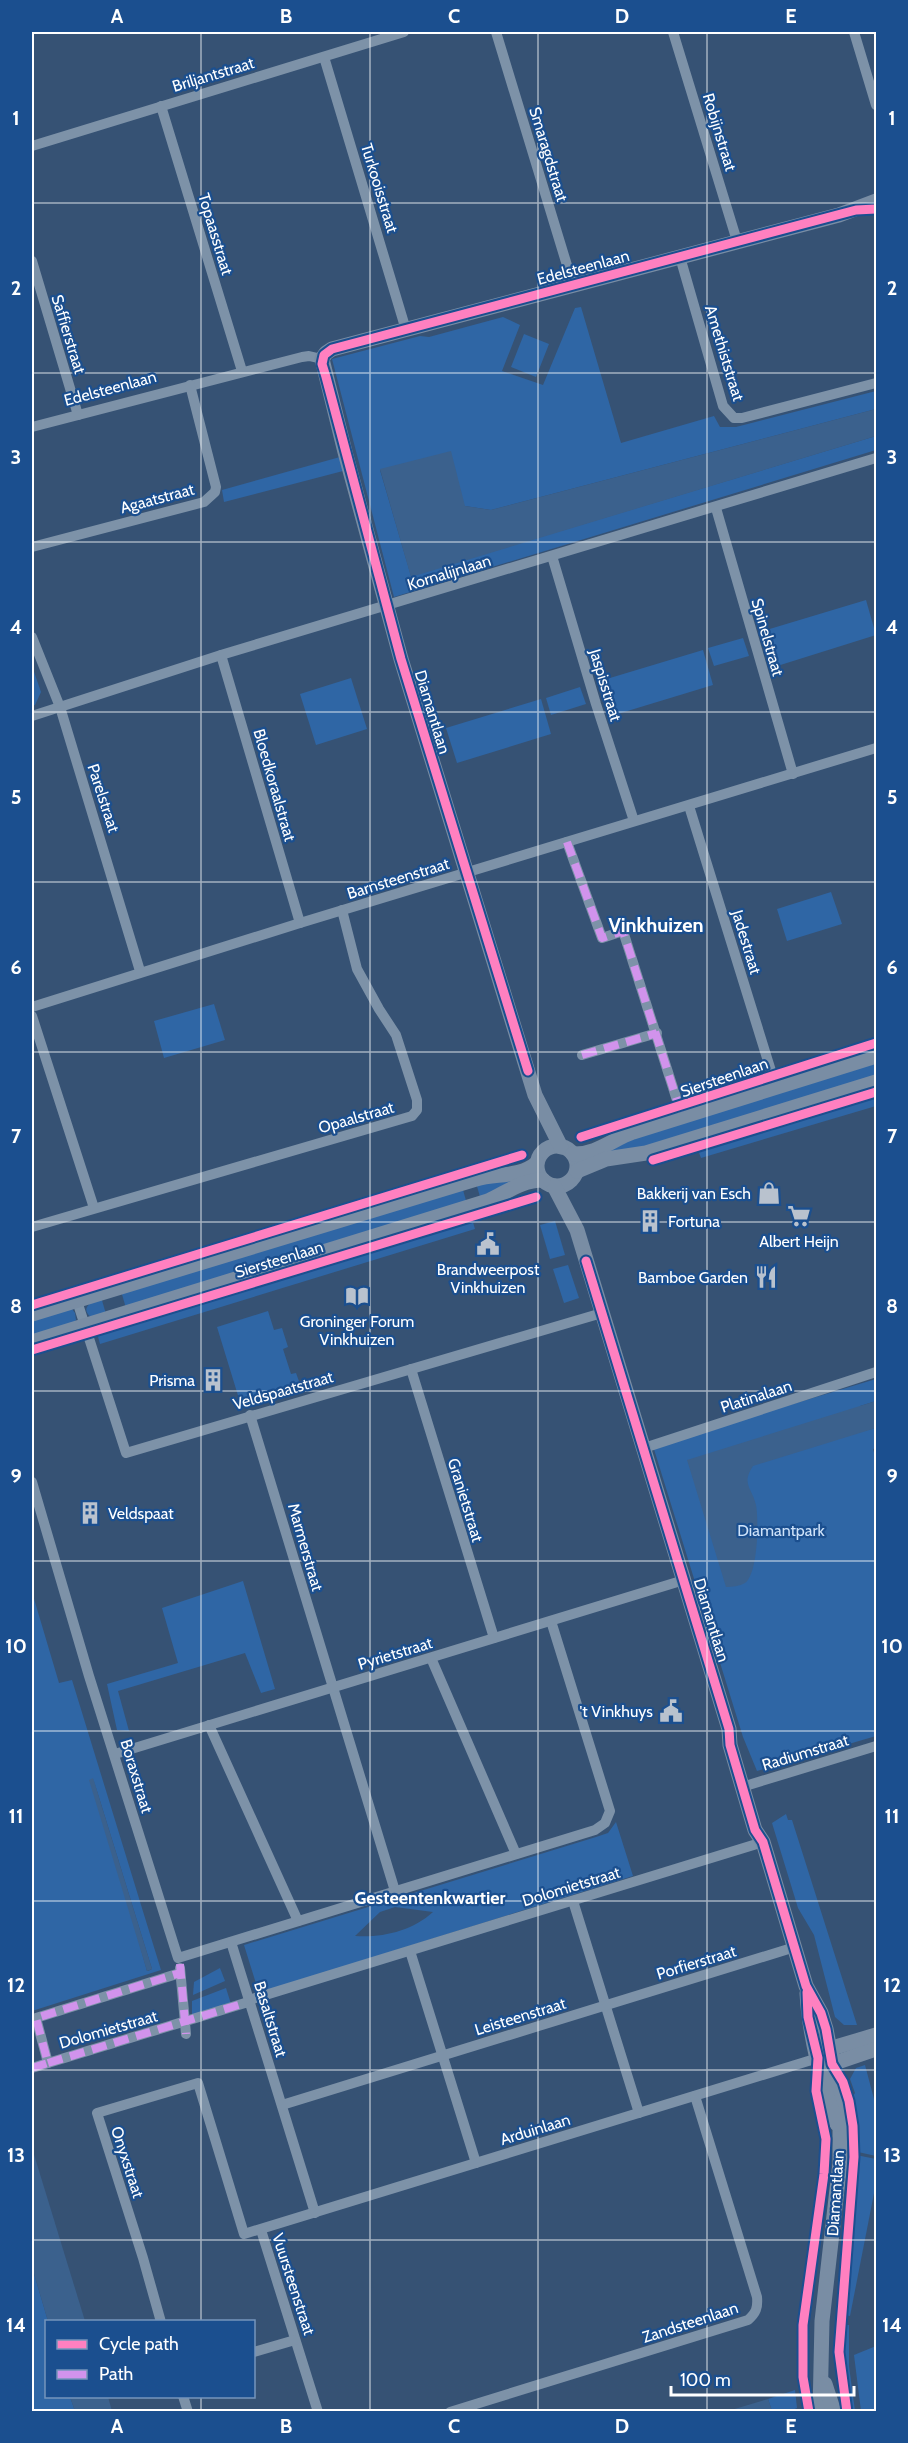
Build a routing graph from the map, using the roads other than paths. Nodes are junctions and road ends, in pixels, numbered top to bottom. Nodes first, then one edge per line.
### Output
1 (404, 32) edge
2 (496, 32) edge
3 (673, 32) edge
4 (854, 32) edge
5 (377, 35) edge
6 (324, 57) junction
7 (876, 105) edge
8 (161, 106) junction
9 (32, 146) edge
10 (876, 201) edge
11 (876, 209) edge
12 (856, 210) junction
13 (737, 241) junction
14 (680, 257) junction
15 (32, 261) edge
16 (573, 285) junction
17 (406, 330) junction
18 (322, 359) junction
19 (242, 371) junction
20 (876, 382) edge
21 (190, 385) junction
22 (78, 415) junction
23 (32, 427) edge
24 (876, 458) edge
25 (716, 508) junction
26 (32, 547) edge
27 (552, 556) junction
28 (386, 606) junction
29 (32, 637) edge
30 (221, 655) junction
31 (60, 707) junction
32 (32, 716) edge
33 (876, 748) edge
34 (793, 774) junction
35 (688, 806) junction
36 (634, 821) junction
37 (567, 842) junction
38 (468, 873) junction
39 (342, 910) junction
40 (300, 922) junction
41 (140, 971) junction
42 (32, 1007) edge
43 (32, 1016) edge
44 (657, 1033) junction
45 (582, 1055) dead end
46 (876, 1056) edge
47 (876, 1082) edge
48 (776, 1087) junction
49 (535, 1095) junction
50 (682, 1116) junction
51 (567, 1150) junction
52 (541, 1157) junction
53 (573, 1176) junction
54 (548, 1183) junction
55 (94, 1208) junction
56 (32, 1227) edge
57 (577, 1230) junction
58 (77, 1301) junction
59 (602, 1313) junction
60 (32, 1314) edge
61 (84, 1325) junction
62 (32, 1342) edge
63 (411, 1369) junction
64 (876, 1372) edge
65 (250, 1415) junction
66 (644, 1448) junction
67 (32, 1482) edge
68 (684, 1580) junction
69 (551, 1621) junction
70 (494, 1638) junction
71 (431, 1658) junction
72 (332, 1688) junction
73 (209, 1725) junction
74 (876, 1746) edge
75 (115, 1754) junction
76 (747, 1785) junction
77 (764, 1842) junction
78 (516, 1854) junction
79 (395, 1892) junction
80 (573, 1901) junction
81 (298, 1921) junction
82 (231, 1942) junction
83 (795, 1947) junction
84 (410, 1951) junction
85 (247, 2002) junction
86 (606, 2006) junction
87 (185, 2028) junction
88 (876, 2035) edge
89 (876, 2049) edge
90 (443, 2056) junction
91 (826, 2057) junction
92 (48, 2063) junction
93 (32, 2068) edge
94 (198, 2083) joint
95 (695, 2096) junction
96 (282, 2105) junction
97 (639, 2113) junction
98 (476, 2163) junction
99 (315, 2213) junction
100 (261, 2230) junction
101 (159, 2320) edge
102 (295, 2340) junction
103 (255, 2352) edge
104 (822, 2375) junction
105 (318, 2412) edge
106 (450, 2412) edge
107 (820, 2412) edge
108 (834, 2412) edge

1 - 5 street, Briljantstraat
2 - 16 street, Smaragdstraat
3 - 13 street, Robijnstraat
4 - 7 street
5 - 6 street, Briljantstraat
6 - 8 street, Briljantstraat
6 - 17 street, Turkooisstraat
8 - 9 street, Briljantstraat
8 - 19 street, Topaasstraat
10 - 12 street, Edelsteenlaan
11 - 12 street, Edelsteenlaan
12 - 13 street, Edelsteenlaan
13 - 14 street, Edelsteenlaan
14 - 16 street, Edelsteenlaan
14 - 20 street, Amethiststraat
15 - 22 street, Saffierstraat
16 - 17 street, Edelsteenlaan
17 - 18 street, Edelsteenlaan
18 - 19 street, Edelsteenlaan
18 - 28 street, Diamantlaan
19 - 21 street, Edelsteenlaan
21 - 22 street, Edelsteenlaan
21 - 26 street, Agaatstraat
22 - 23 street, Edelsteenlaan
24 - 25 street, Kornalijnlaan
25 - 27 street, Kornalijnlaan
25 - 34 street, Spinelstraat
27 - 28 street, Kornalijnlaan
27 - 36 street, Jaspisstraat
28 - 30 street, Kornalijnlaan
28 - 38 street, Diamantlaan
29 - 31 street, Parelstraat
30 - 31 street, Kornalijnlaan
30 - 40 street, Bloedkoraalstraat
31 - 32 street, Kornalijnlaan
31 - 41 street, Parelstraat
33 - 34 street, Barnsteenstraat
34 - 35 street, Barnsteenstraat
35 - 36 street, Barnsteenstraat
35 - 48 street, Jadestraat
36 - 37 street, Barnsteenstraat
37 - 38 street, Barnsteenstraat
37 - 44 street
38 - 39 street, Barnsteenstraat
38 - 49 street, Diamantlaan
39 - 40 street, Barnsteenstraat
39 - 55 street, Opaalstraat
40 - 41 street, Barnsteenstraat
41 - 42 street, Barnsteenstraat
43 - 55 street
44 - 45 street
44 - 50 street
46 - 48 street, Siersteenlaan
47 - 53 street
48 - 50 street, Siersteenlaan
49 - 51 street, Diamantlaan
49 - 52 street, Diamantlaan
50 - 51 street, Siersteenlaan
51 - 52 street
51 - 53 street
52 - 54 street
52 - 58 street, Siersteenlaan
53 - 54 street
53 - 57 street, Diamantlaan
54 - 57 street, Diamantlaan
54 - 61 street, Siersteenlaan
55 - 56 street, Opaalstraat
57 - 59 street, Diamantlaan
58 - 60 street, Siersteenlaan
58 - 61 street, Veldspaatstraat
59 - 63 street, Veldspaatstraat
59 - 66 street, Diamantlaan
61 - 62 street, Siersteenlaan
61 - 65 street, Veldspaatstraat
63 - 65 street, Veldspaatstraat
63 - 70 street, Granietstraat
64 - 66 street, Platinalaan
65 - 72 street, Marmerstraat
66 - 68 street, Diamantlaan
67 - 75 street, Boraxstraat
68 - 69 street, Pyrietstraat
68 - 76 street, Diamantlaan
69 - 70 street, Pyrietstraat
69 - 78 street, Boraxstraat
70 - 71 street, Pyrietstraat
71 - 72 street, Pyrietstraat
71 - 78 street
72 - 73 street, Pyrietstraat
72 - 79 street
73 - 75 street, Pyrietstraat
73 - 81 street
74 - 76 street, Radiumstraat
75 - 82 street, Boraxstraat
76 - 77 street, Diamantlaan
77 - 80 street, Dolomietstraat
77 - 83 street, Diamantlaan
78 - 79 street, Boraxstraat
79 - 81 street, Boraxstraat
80 - 84 street, Dolomietstraat
80 - 86 street
81 - 82 street, Boraxstraat
82 - 85 street, Basaltstraat
83 - 86 street, Porfierstraat
83 - 91 street, Diamantlaan
84 - 85 street, Dolomietstraat
84 - 90 street
85 - 87 street, Dolomietstraat
85 - 96 street, Basaltstraat
86 - 90 street, Leisteenstraat
86 - 97 street
87 - 92 street, Dolomietstraat
87 - 92 street
88 - 91 street
89 - 91 street
90 - 96 street
90 - 98 street
91 - 95 street, Arduinlaan
91 - 104 street, Diamantlaan
92 - 93 street, Dolomietstraat
94 - 100 street, Vuursteenstraat
94 - 101 street, Onyxstraat
95 - 97 street, Arduinlaan
95 - 106 street, Zandsteenlaan
96 - 99 street, Basaltstraat
97 - 98 street, Arduinlaan
98 - 99 street, Arduinlaan
99 - 100 street, Arduinlaan
100 - 102 street, Vuursteenstraat
102 - 103 street
102 - 105 street, Vuursteenstraat
104 - 107 street, Diamantlaan
104 - 108 street, Diamantlaan

